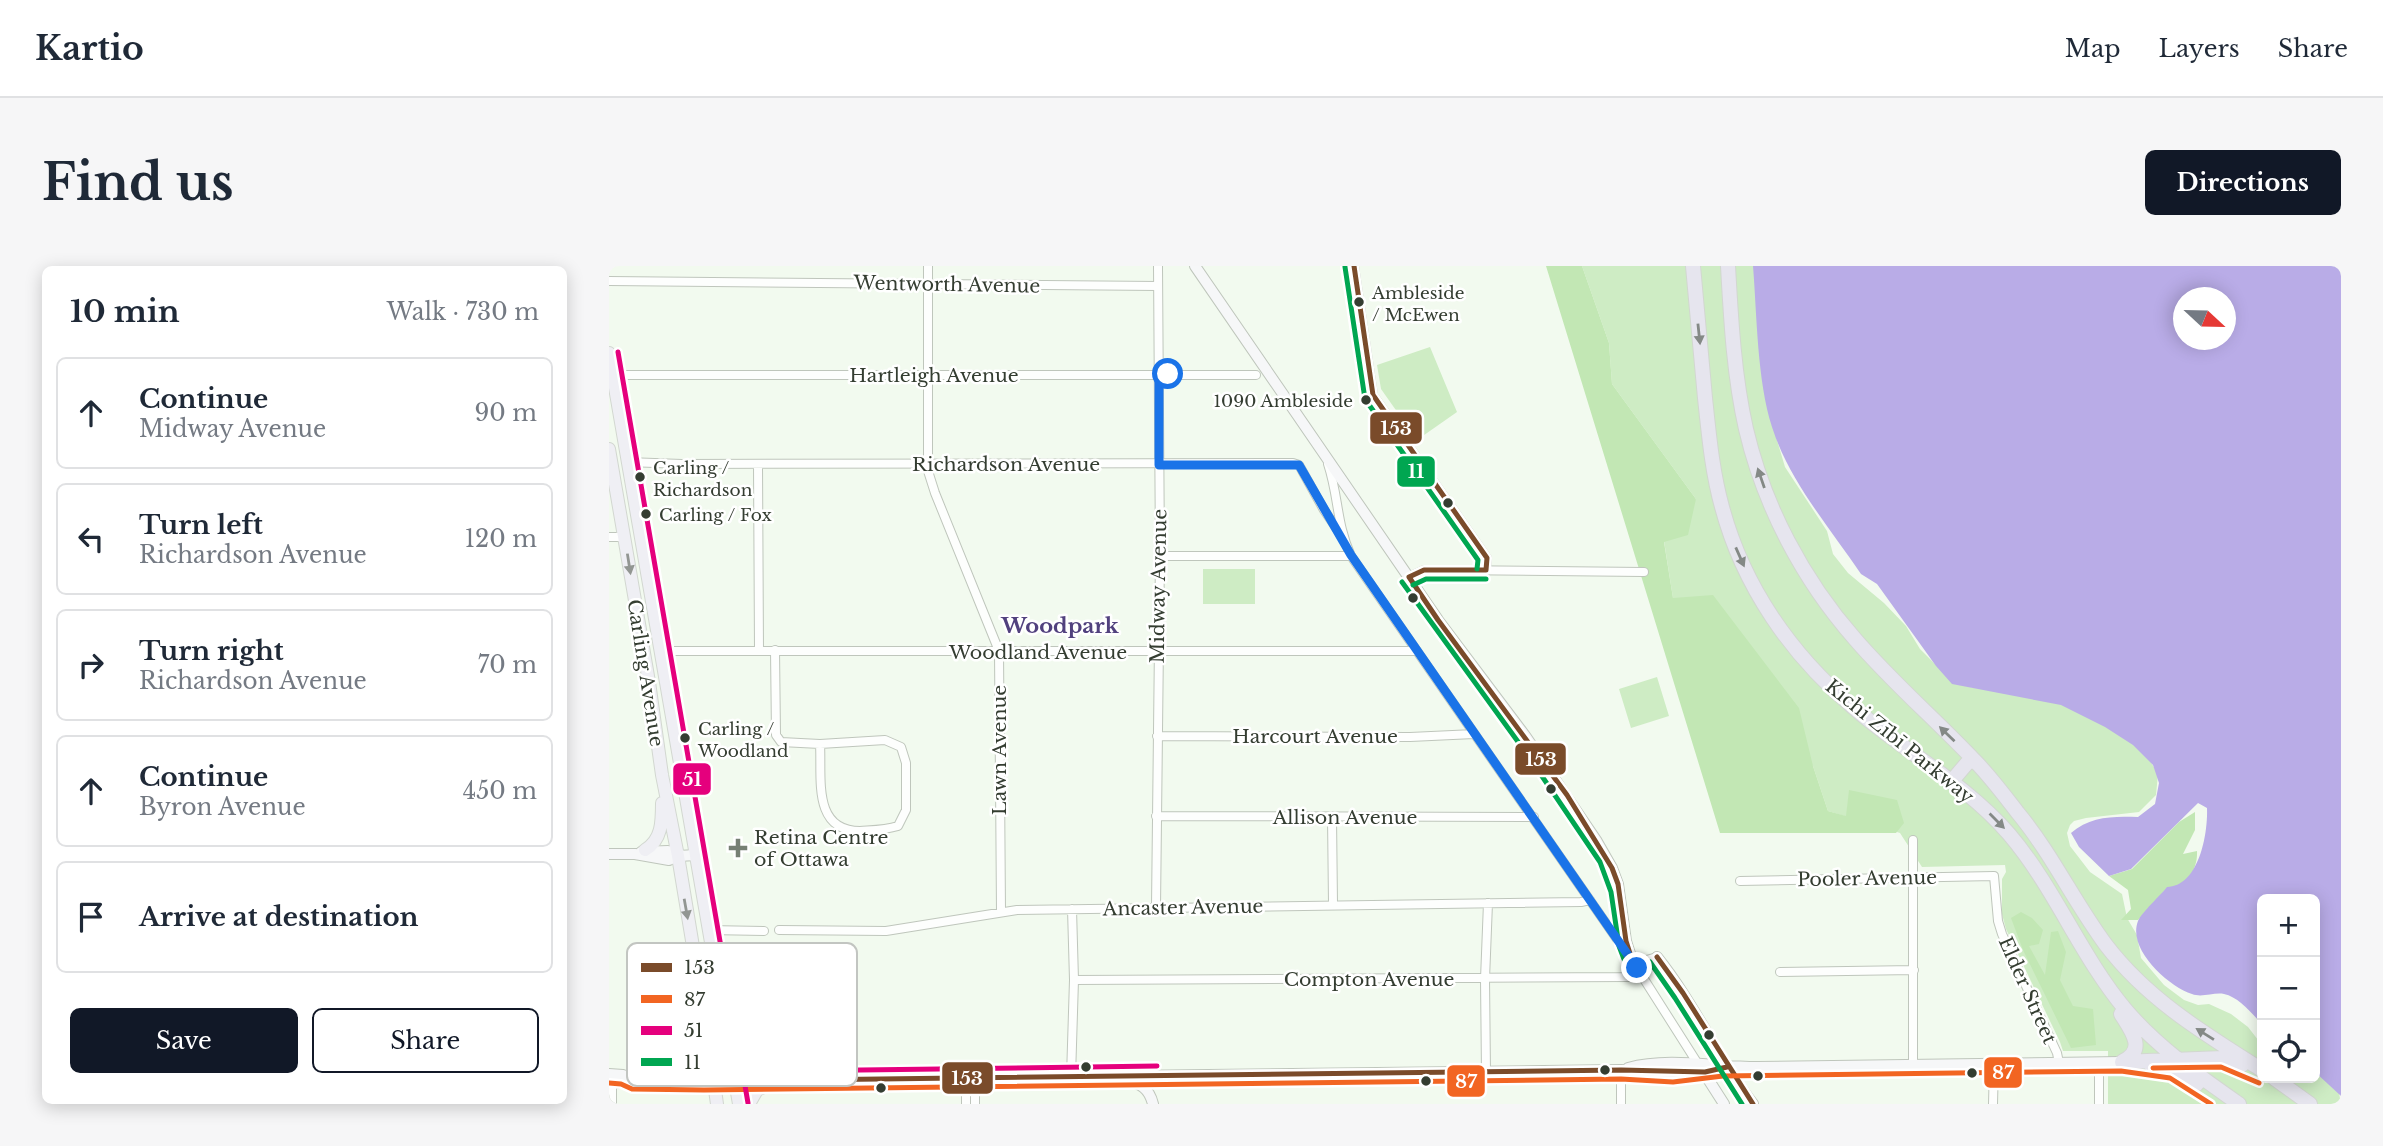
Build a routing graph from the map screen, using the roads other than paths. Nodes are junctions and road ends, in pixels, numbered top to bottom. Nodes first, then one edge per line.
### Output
1 (928, 266) edge
2 (1158, 266) edge
3 (1195, 266) edge
4 (1354, 266) edge
5 (1693, 266) edge
6 (1728, 266) edge
7 (609, 281) edge
8 (927, 284) junction
9 (1158, 286) junction
10 (609, 353) edge
11 (1159, 374) junction
12 (613, 375) junction
13 (927, 375) junction
14 (1256, 375) dead end
15 (609, 449) edge
16 (627, 462) junction
17 (1327, 462) junction
18 (758, 464) junction
19 (927, 465) junction
20 (1159, 465) junction
21 (609, 537) edge
22 (624, 537) junction
23 (1343, 538) junction
24 (1351, 555) junction
25 (1160, 556) junction
26 (1486, 570) junction
27 (1644, 572) dead end
28 (1409, 577) junction
29 (759, 650) junction
30 (775, 650) junction
31 (659, 651) junction
32 (1416, 651) junction
33 (999, 652) junction
34 (1158, 652) junction
35 (1474, 734) junction
36 (1157, 736) junction
37 (820, 744) junction
38 (1975, 761) junction
39 (662, 775) junction
40 (1954, 785) junction
41 (1156, 816) junction
42 (1332, 817) junction
43 (1534, 817) junction
44 (1913, 840) dead end
45 (640, 852) junction
46 (609, 854) edge
47 (696, 855) junction
48 (678, 856) junction
49 (1994, 876) joint
50 (1914, 877) junction
51 (1740, 881) dead end
52 (1590, 900) junction
53 (1488, 903) junction
54 (1333, 904) junction
55 (1156, 907) junction
56 (1072, 909) junction
57 (1001, 911) junction
58 (708, 930) junction
59 (764, 930) dead end
60 (779, 930) dead end
61 (692, 943) edge
62 (710, 943) edge
63 (1657, 957) joint
64 (1635, 964) junction
65 (1914, 970) junction
66 (1780, 972) dead end
67 (2098, 972) junction
68 (1485, 979) junction
69 (1074, 980) junction
70 (2176, 1058) junction
71 (2099, 1062) junction
72 (2122, 1062) junction
73 (2059, 1063) junction
74 (1994, 1064) junction
75 (1913, 1065) junction
76 (1702, 1067) junction
77 (1724, 1067) junction
78 (2257, 1069) edge
79 (1622, 1070) junction
80 (2257, 1070) edge
81 (1486, 1072) junction
82 (1157, 1075) junction
83 (1113, 1076) junction
84 (1071, 1077) junction
85 (611, 1078) edge
86 (970, 1078) junction
87 (857, 1079) edge
88 (2280, 1083) edge
89 (715, 1086) edge
90 (736, 1086) edge
91 (766, 1086) edge
92 (612, 1104) edge
93 (717, 1104) edge
94 (739, 1104) edge
95 (749, 1104) edge
96 (965, 1104) edge
97 (975, 1104) edge
98 (1155, 1104) edge
99 (1621, 1104) edge
100 (1724, 1104) edge
101 (1753, 1104) edge
102 (1993, 1104) edge
103 (2099, 1104) edge
104 (2228, 1104) edge
105 (2238, 1104) edge
106 (2310, 1104) edge

1 - 8 street, Lawn Avenue
2 - 9 street, Midway Avenue
3 - 17 main road
4 - 26 street
5 -> 40 highway, Kichi Zībī Parkway
38 -> 6 highway, Kichi Zībī Parkway
7 - 8 street, Wentworth Avenue
8 - 9 street, Wentworth Avenue
8 - 13 street, Lawn Avenue
9 - 11 street, Midway Avenue
10 - 12 main road, Carling Avenue
11 - 13 street, Hartleigh Avenue
11 - 14 street, Hartleigh Avenue
11 - 20 street, Midway Avenue
12 - 13 street, Hartleigh Avenue
12 - 16 main road, Carling Avenue
13 - 19 street, Lawn Avenue
15 - 22 main road, Carling Avenue
16 - 18 street, Richardson Avenue
16 - 31 main road, Carling Avenue
17 - 23 street
17 - 28 main road
18 - 19 street, Richardson Avenue
18 - 29 street
19 - 20 street, Richardson Avenue
19 - 33 street, Lawn Avenue
20 - 23 street, Richardson Avenue
20 - 25 street, Midway Avenue
21 - 22 street
22 -> 39 main road, Carling Avenue
23 - 24 street
24 - 25 street
24 - 32 street
25 - 34 street, Midway Avenue
26 - 27 street
26 - 28 street
28 - 64 main road
29 - 30 street, Woodland Avenue
29 - 31 street, Woodland Avenue
30 - 33 street, Woodland Avenue
30 - 37 street
31 - 47 main road, Carling Avenue
32 - 34 street, Woodland Avenue
32 - 35 street
33 - 34 street, Woodland Avenue
33 - 57 street, Lawn Avenue
34 - 36 street, Midway Avenue
35 - 36 street, Harcourt Avenue
35 - 43 street
36 - 41 street, Midway Avenue
37 - 37 street
38 - 40 highway
78 -> 38 highway, Kichi Zībī Parkway
39 - 45 main road
39 - 48 main road, Carling Avenue
40 -> 67 highway, Kichi Zībī Parkway
41 - 42 street, Allison Avenue
41 - 55 street, Midway Avenue
42 - 43 street, Allison Avenue
42 - 54 street
43 - 52 street
44 - 50 street
45 - 46 main road
45 - 48 main road
47 - 48 main road
47 - 58 main road, Carling Avenue
48 -> 61 main road, Carling Avenue
49 - 50 street, Pooler Avenue
49 - 73 street, Elder Street
50 - 51 street, Pooler Avenue
50 - 65 street
52 - 53 street, Ancaster Avenue
52 - 64 street
53 - 54 street, Ancaster Avenue
53 - 68 street
54 - 55 street, Ancaster Avenue
55 - 56 street, Ancaster Avenue
56 - 57 street, Ancaster Avenue
56 - 69 street
57 - 60 street, Ancaster Avenue
58 - 59 street
58 - 62 main road, Carling Avenue
63 - 64 street, Compton Avenue
63 - 77 main road
64 - 68 street, Compton Avenue
64 - 76 street
65 - 66 street
65 - 75 street
67 - 70 highway, Kichi Zībī Parkway
67 - 72 highway
68 - 69 street, Compton Avenue
68 - 81 street
69 - 84 street
70 - 72 highway
70 - 80 highway
70 - 105 highway, Kichi Zībī Parkway
71 - 72 main road
71 - 73 main road
71 - 103 street
72 - 104 highway
73 - 74 main road
74 - 75 main road
74 - 102 street
75 - 77 main road
76 - 77 main road
76 - 79 main road
76 - 100 main road
77 - 101 main road
79 - 81 main road
79 - 99 street
81 - 82 main road
82 - 83 main road
82 - 98 main road
83 - 84 main road
83 - 98 main road
84 - 86 main road
85 - 92 street
86 - 87 main road
86 - 96 street
86 - 97 street
88 - 106 highway
89 - 93 main road, Carling Avenue
90 - 94 main road, Carling Avenue
91 - 95 main road

